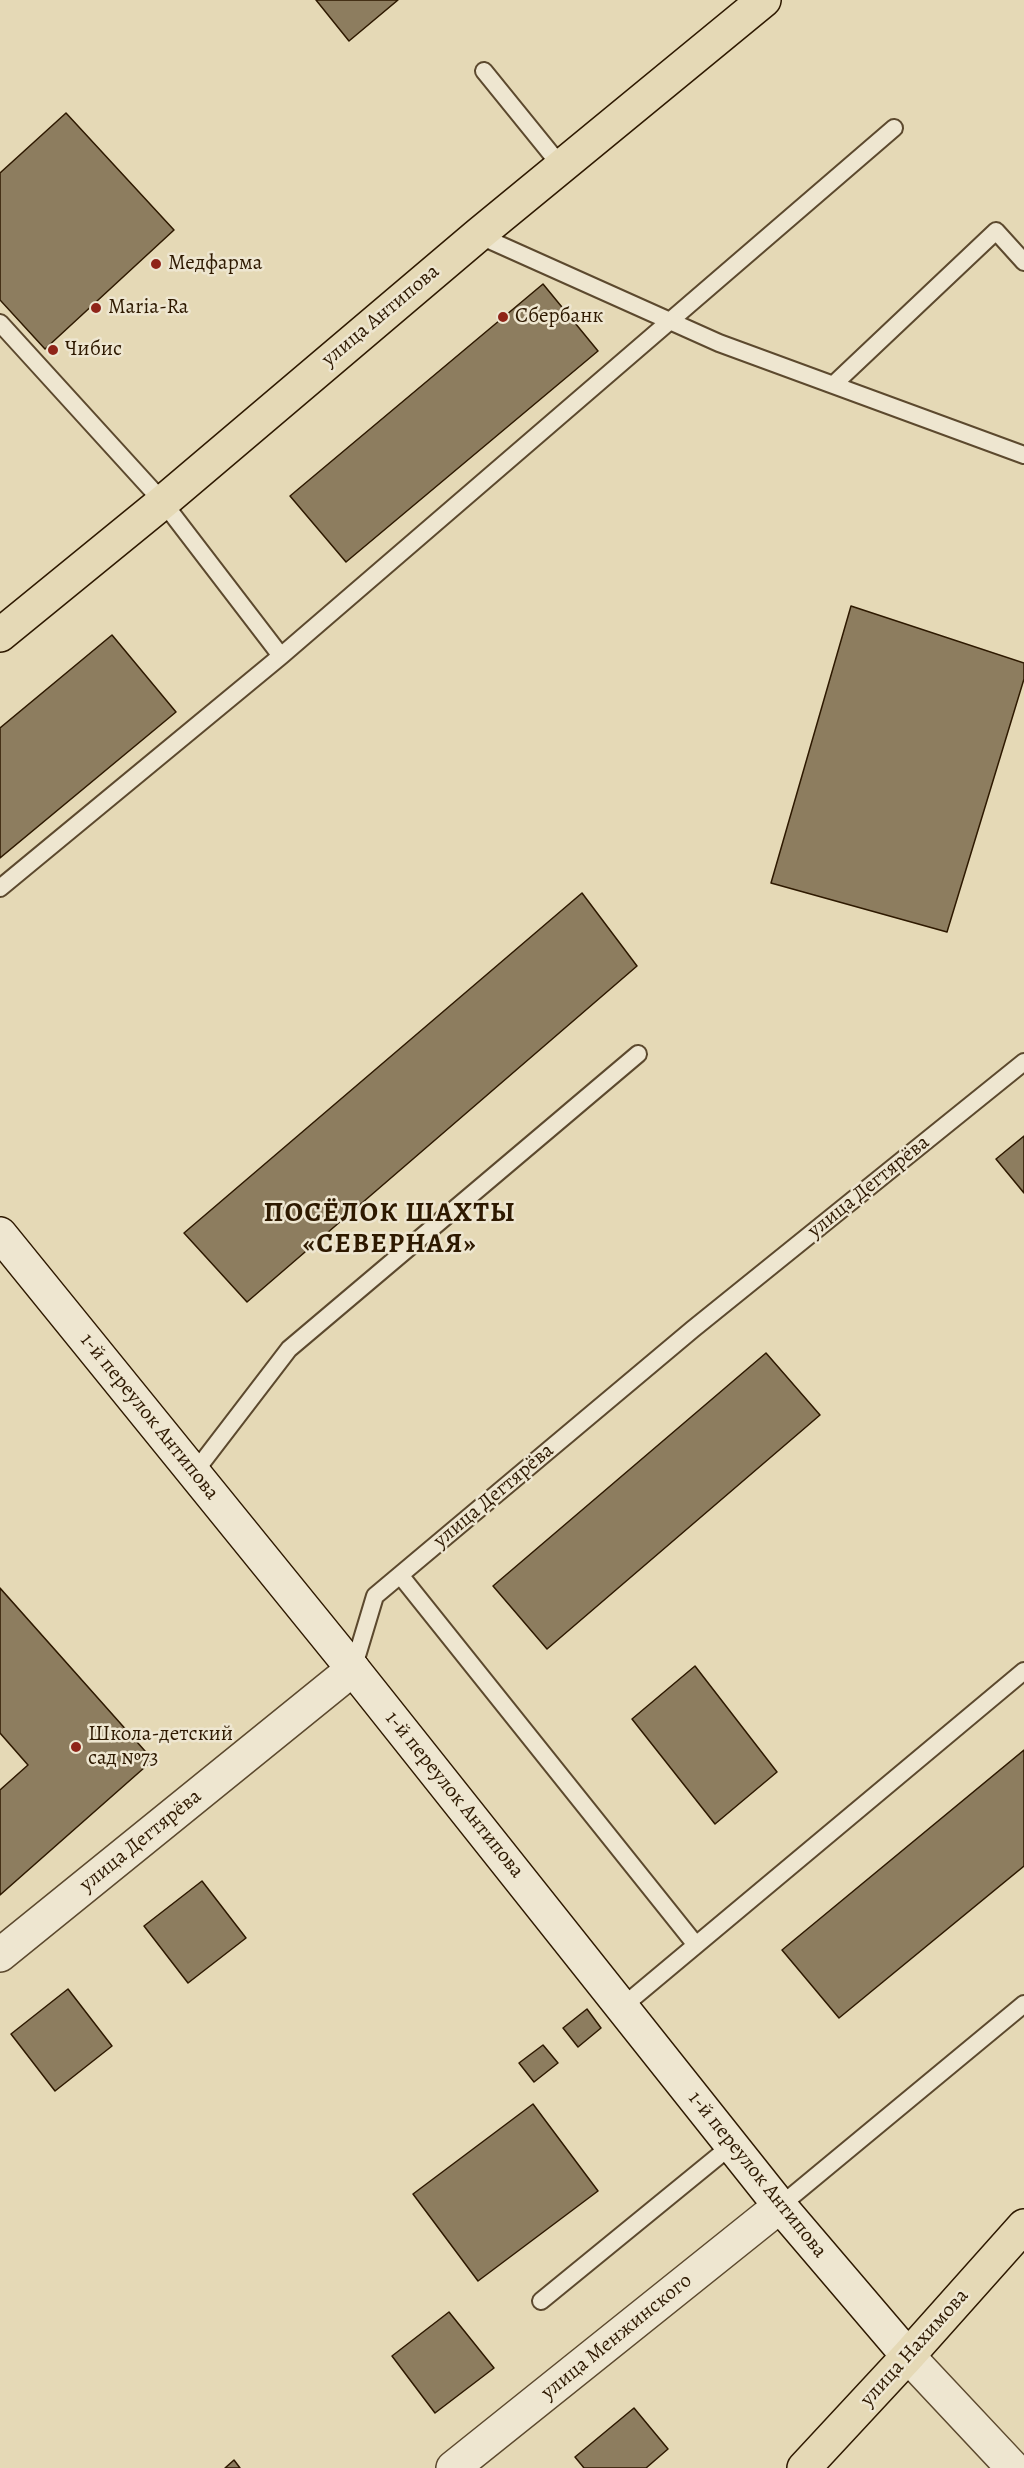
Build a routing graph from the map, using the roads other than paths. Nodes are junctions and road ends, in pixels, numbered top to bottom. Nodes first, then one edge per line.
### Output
1 (764, 0) edge
2 (484, 71) dead end
3 (894, 128) dead end
4 (561, 166) junction
5 (478, 235) junction
6 (1024, 262) edge
7 (670, 321) junction
8 (0, 323) edge
9 (833, 385) junction
10 (1024, 455) edge
11 (162, 502) junction
12 (0, 635) edge
13 (281, 656) junction
14 (0, 888) edge
15 (638, 1054) dead end
16 (1024, 1062) edge
17 (0, 1234) edge
18 (194, 1473) junction
19 (400, 1575) junction
20 (353, 1669) junction
21 (1024, 1671) edge
22 (696, 1945) junction
23 (0, 1955) edge
24 (1024, 2004) edge
25 (622, 2007) junction
26 (732, 2145) junction
27 (780, 2206) junction
28 (1024, 2226) edge
29 (541, 2301) dead end
30 (908, 2356) junction
31 (453, 2468) edge
32 (804, 2468) edge
33 (1013, 2468) edge

1 - 4 main road, улица Антипова
2 - 4 lane
3 - 7 lane
4 - 5 main road, улица Антипова
5 - 7 lane
5 - 11 main road, улица Антипова
6 - 9 lane
7 - 9 lane
7 - 13 lane
8 - 11 lane
9 - 10 lane
11 - 12 main road, улица Антипова
11 - 13 lane
13 - 14 lane
15 - 18 lane
16 - 19 lane, улица Дегтярёва
17 - 18 main road, 1-й переулок Антипова
18 - 20 main road, 1-й переулок Антипова
19 - 20 lane, улица Дегтярёва
19 - 22 lane
20 - 23 main road, улица Дегтярёва
20 - 25 main road, 1-й переулок Антипова
21 - 22 lane
22 - 25 lane
24 - 27 lane
25 - 26 main road, 1-й переулок Антипова
26 - 27 main road, 1-й переулок Антипова
26 - 29 lane
27 - 30 main road, 1-й переулок Антипова
27 - 31 main road, улица Менжинского
28 - 30 main road, улица Нахимова
30 - 32 main road, улица Нахимова
30 - 33 main road, 1-й переулок Антипова

